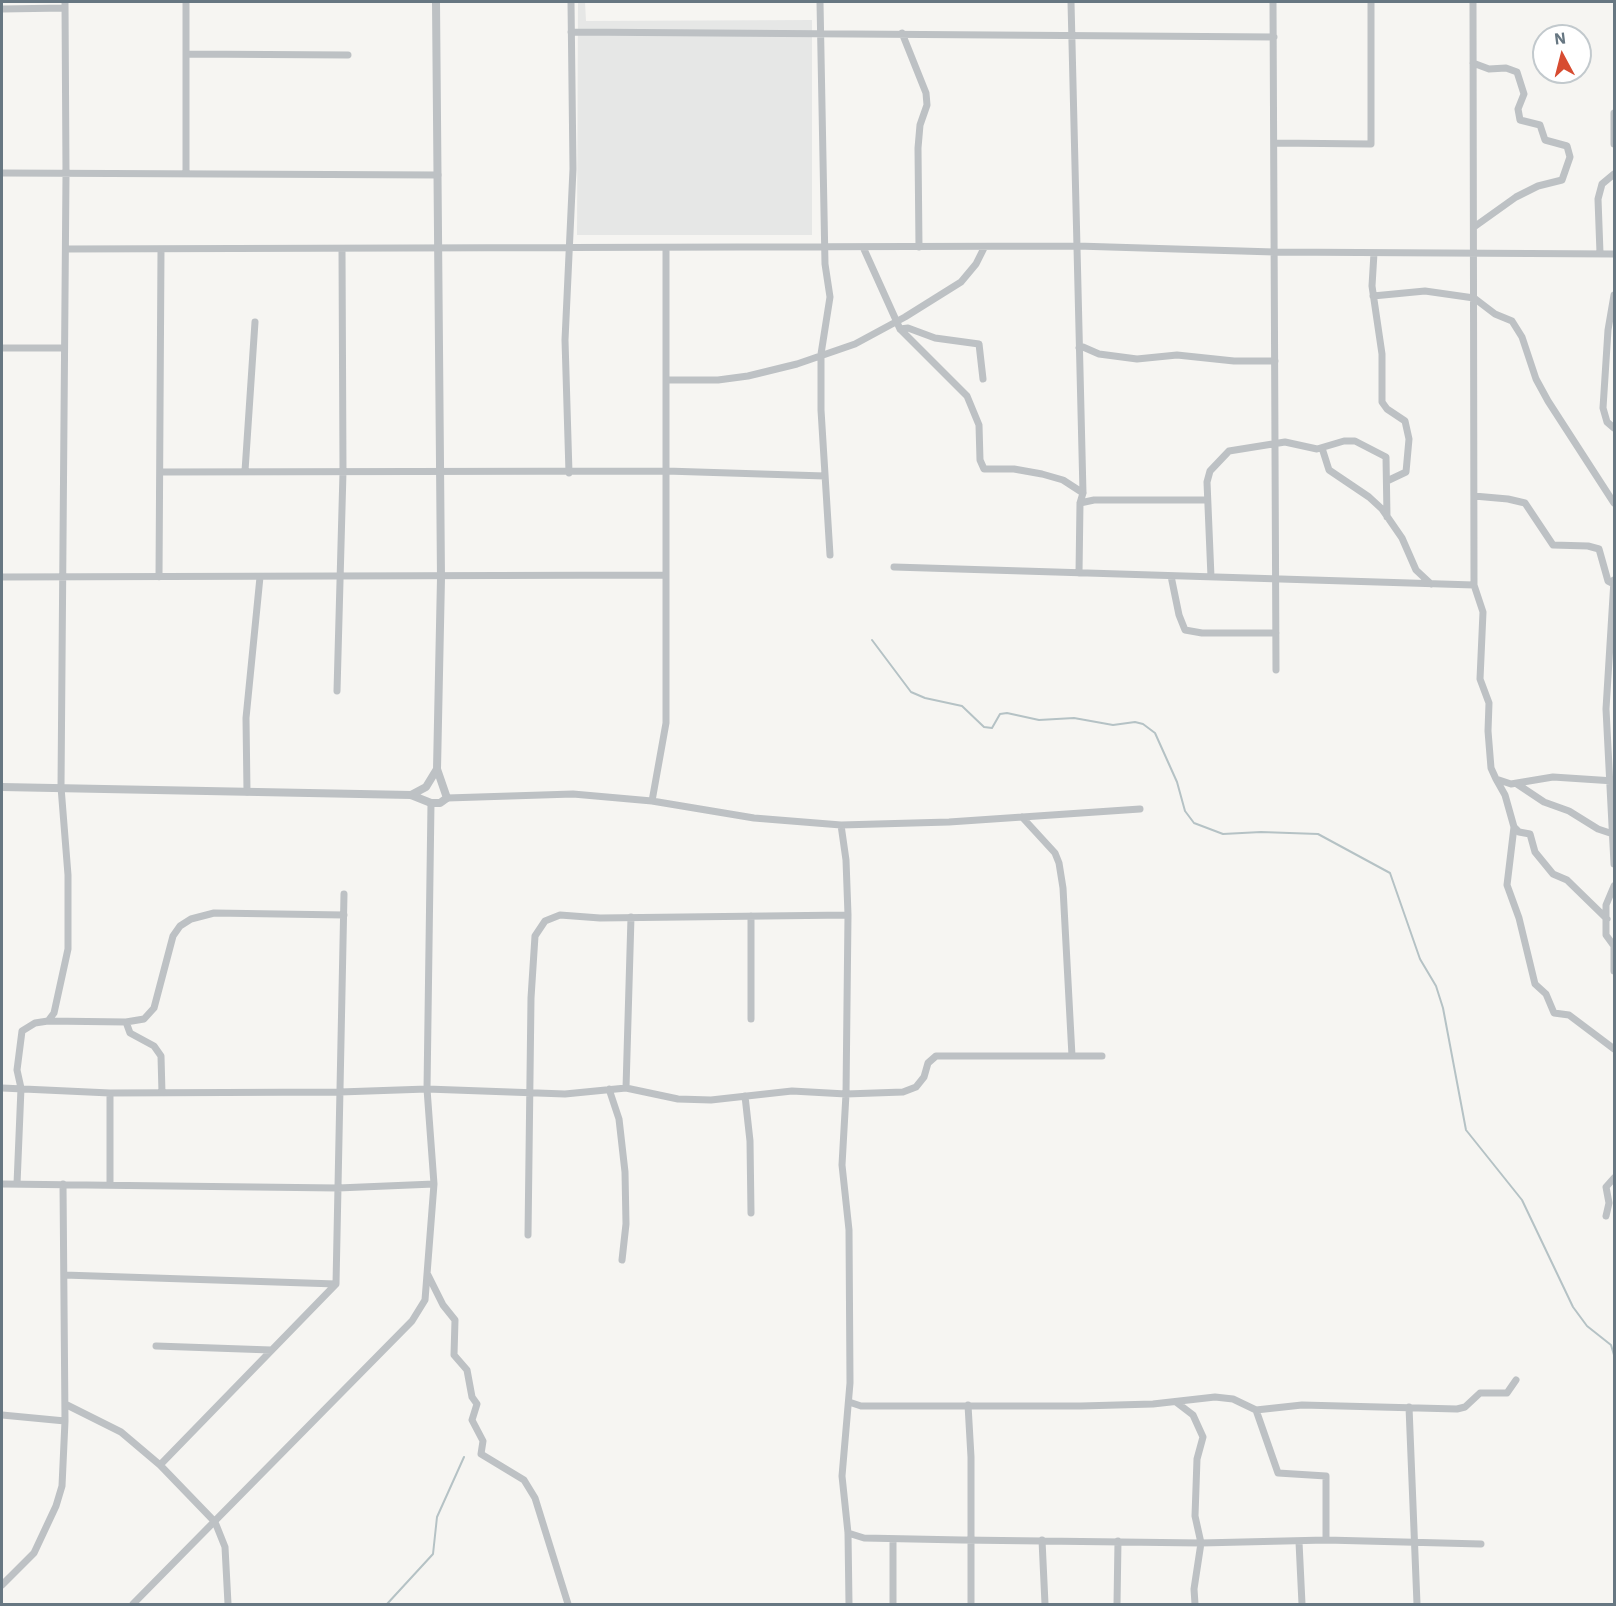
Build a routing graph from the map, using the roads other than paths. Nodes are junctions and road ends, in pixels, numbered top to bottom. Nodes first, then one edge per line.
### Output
1 (186, 2) edge
2 (436, 2) edge
3 (571, 2) edge
4 (820, 2) edge
5 (1071, 2) edge
6 (1274, 2) edge
7 (1371, 2) edge
8 (1473, 2) edge
9 (65, 5) edge
10 (2, 9) edge
11 (571, 32) junction
12 (819, 33) junction
13 (902, 33) junction
14 (1072, 34) junction
15 (1274, 37) junction
16 (186, 54) junction
17 (348, 55) dead end
18 (1473, 63) junction
19 (1614, 113) edge
20 (1274, 143) junction
21 (1614, 144) edge
22 (2, 173) edge
23 (66, 174) junction
24 (186, 174) junction
25 (1614, 174) edge
26 (438, 175) junction
27 (1474, 226) junction
28 (826, 246) junction
29 (1077, 246) junction
30 (568, 247) junction
31 (863, 247) junction
32 (919, 247) junction
33 (666, 248) junction
34 (984, 248) junction
35 (66, 249) junction
36 (161, 249) junction
37 (342, 249) junction
38 (438, 250) junction
39 (1274, 252) junction
40 (1374, 253) junction
41 (1600, 253) junction
42 (1474, 254) junction
43 (1614, 254) edge
44 (1614, 295) edge
45 (1373, 296) junction
46 (1474, 298) junction
47 (896, 321) junction
48 (255, 322) dead end
49 (900, 328) junction
50 (2, 348) edge
51 (63, 348) junction
52 (1079, 348) junction
53 (821, 354) junction
54 (1611, 354) edge
55 (1275, 361) junction
56 (983, 379) dead end
57 (666, 380) junction
58 (1614, 428) edge
59 (1275, 444) junction
60 (1322, 448) junction
61 (245, 471) junction
62 (666, 471) junction
63 (160, 472) junction
64 (343, 472) junction
65 (440, 473) junction
66 (569, 473) junction
67 (825, 476) junction
68 (1387, 481) junction
69 (1614, 485) edge
70 (1606, 490) junction
71 (1083, 493) junction
72 (1474, 496) junction
73 (1207, 500) junction
74 (1080, 503) junction
75 (1614, 503) edge
76 (1387, 517) junction
77 (830, 555) dead end
78 (894, 567) dead end
79 (1079, 573) junction
80 (664, 575) junction
81 (1171, 576) junction
82 (2, 577) edge
83 (63, 577) junction
84 (159, 577) junction
85 (260, 577) junction
86 (1211, 577) junction
87 (342, 578) junction
88 (441, 578) junction
89 (1276, 579) junction
90 (1614, 582) edge
91 (1431, 584) junction
92 (1474, 585) junction
93 (1276, 633) junction
94 (1276, 670) dead end
95 (338, 691) dead end
96 (437, 769) junction
97 (1497, 779) junction
98 (1613, 781) edge
99 (1517, 784) junction
100 (2, 787) edge
101 (61, 787) junction
102 (247, 792) junction
103 (411, 795) junction
104 (447, 798) junction
105 (652, 801) junction
106 (431, 803) junction
107 (1140, 809) dead end
108 (1022, 817) junction
109 (841, 825) junction
110 (1514, 827) junction
111 (1613, 834) edge
112 (1614, 864) edge
113 (1614, 886) edge
114 (344, 894) dead end
115 (344, 915) junction
116 (848, 915) junction
117 (750, 916) junction
118 (631, 917) junction
119 (1607, 919) junction
120 (1614, 972) edge
121 (751, 1019) dead end
122 (48, 1021) junction
123 (126, 1022) junction
124 (1614, 1049) edge
125 (1072, 1056) junction
126 (1102, 1056) dead end
127 (2, 1088) edge
128 (21, 1088) junction
129 (626, 1088) junction
130 (427, 1089) junction
131 (609, 1089) junction
132 (531, 1091) junction
133 (340, 1092) junction
134 (110, 1093) junction
135 (162, 1093) junction
136 (846, 1094) junction
137 (745, 1096) junction
138 (1614, 1178) edge
139 (2, 1184) edge
140 (17, 1184) junction
141 (63, 1184) junction
142 (434, 1184) junction
143 (110, 1185) junction
144 (338, 1188) junction
145 (751, 1213) dead end
146 (1606, 1216) dead end
147 (528, 1234) dead end
148 (621, 1260) dead end
149 (64, 1275) junction
150 (428, 1275) junction
151 (336, 1284) junction
152 (156, 1346) dead end
153 (272, 1350) junction
154 (1516, 1380) dead end
155 (849, 1402) junction
156 (1176, 1402) junction
157 (65, 1404) junction
158 (968, 1404) junction
159 (1409, 1407) junction
160 (1256, 1410) junction
161 (2, 1415) edge
162 (65, 1421) junction
163 (160, 1465) junction
164 (215, 1522) junction
165 (849, 1533) junction
166 (893, 1539) junction
167 (970, 1540) junction
168 (1042, 1540) junction
169 (1118, 1540) junction
170 (1326, 1540) junction
171 (1299, 1542) junction
172 (1201, 1543) junction
173 (1416, 1543) junction
174 (1481, 1544) dead end
175 (2, 1585) edge
176 (133, 1605) edge
177 (228, 1605) edge
178 (568, 1605) edge
179 (849, 1605) edge
180 (893, 1605) edge
181 (971, 1605) edge
182 (1045, 1605) edge
183 (1117, 1605) edge
184 (1195, 1605) edge
185 (1302, 1605) edge
186 (1417, 1605) edge

1 - 16 street
2 - 26 street
3 - 11 street
4 - 12 street
5 - 14 street
6 - 15 street
7 - 20 street
8 - 18 street
9 - 10 street
9 - 23 street
11 - 12 street
11 - 30 street
12 - 13 street
12 - 28 street
13 - 14 street
13 - 32 street
14 - 15 street
14 - 29 street
15 - 20 street
16 - 17 street
16 - 24 street
18 - 27 street
18 - 27 street
19 - 21 street
20 - 39 street
22 - 23 street
23 - 24 street
23 - 35 street
24 - 26 street
25 - 41 street
26 - 38 street
27 - 42 street
28 - 31 street
28 - 33 street
28 - 53 street
29 - 34 street
29 - 39 street
29 - 52 street
30 - 33 street
30 - 38 street
30 - 66 street
31 - 32 street
31 - 47 street
32 - 34 street
33 - 57 street
34 - 47 street
35 - 36 street
35 - 51 street
36 - 37 street
36 - 63 street
37 - 38 street
37 - 64 street
38 - 65 street
39 - 40 street
39 - 55 street
40 - 42 street
40 - 45 street
41 - 42 street
41 - 43 street
42 - 46 street
44 - 54 street
45 - 46 street
45 - 68 street
46 - 70 street
46 - 72 street
47 - 49 street
47 - 53 street
48 - 61 street
49 - 56 street
49 - 71 street
50 - 51 street
51 - 83 street
52 - 55 street
52 - 71 street
53 - 57 street
53 - 67 street
54 - 58 street
55 - 59 street
57 - 62 street
59 - 60 street
59 - 73 street
59 - 89 street
60 - 68 street
60 - 76 street
61 - 63 street
61 - 64 street
62 - 66 street
62 - 67 street
62 - 80 street
63 - 84 street
64 - 65 street
64 - 87 street
65 - 66 street
65 - 88 street
67 - 77 street
68 - 76 street
69 - 70 street
70 - 75 street
71 - 74 street
72 - 90 street
72 - 92 street
73 - 74 street
73 - 86 street
74 - 79 street
76 - 91 street
78 - 79 street
79 - 81 street
80 - 88 street
80 - 105 street
81 - 86 street
81 - 93 street
82 - 83 street
83 - 84 street
83 - 101 street
84 - 85 street
85 - 87 street
85 - 102 street
86 - 89 street
87 - 88 street
87 - 95 street
88 - 96 street
89 - 91 street
89 - 93 street
90 - 98 street
91 - 92 street
92 - 97 street
93 - 94 street
96 - 103 street
96 - 104 street
97 - 99 street
97 - 110 street
98 - 99 street
98 - 111 street
99 - 111 street
100 - 101 street
101 - 102 street
101 - 122 street
102 - 103 street
103 - 106 street
104 - 105 street
104 - 106 street
105 - 109 street
106 - 130 street
107 - 108 street
108 - 109 street
108 - 125 street
109 - 116 street
110 - 119 street
110 - 124 street
111 - 112 street
113 - 119 street
114 - 115 street
115 - 123 street
115 - 133 street
116 - 117 street
116 - 136 street
117 - 118 street
117 - 121 street
118 - 129 street
118 - 132 street
119 - 120 street
122 - 123 street
122 - 128 street
123 - 135 street
125 - 126 street
125 - 136 street
127 - 128 street
128 - 134 street
128 - 140 street
129 - 131 street
129 - 137 street
130 - 132 street
130 - 133 street
130 - 142 street
131 - 132 street
131 - 148 street
132 - 147 street
133 - 135 street
133 - 144 street
134 - 135 street
134 - 143 street
136 - 137 street
136 - 155 street
137 - 145 street
138 - 146 street
139 - 140 street
140 - 141 street
141 - 143 street
141 - 149 street
142 - 144 street
142 - 150 street
143 - 144 street
144 - 151 street
149 - 151 street
149 - 157 street
150 - 164 street
150 - 178 street
151 - 153 street
152 - 153 street
153 - 163 street
154 - 159 street
155 - 158 street
155 - 165 street
156 - 158 street
156 - 160 street
156 - 172 street
157 - 162 street
157 - 163 street
158 - 167 street
159 - 160 street
159 - 173 street
160 - 170 street
161 - 162 street
162 - 175 street
163 - 164 street
164 - 176 street
164 - 177 street
165 - 166 street
165 - 179 street
166 - 167 street
166 - 180 street
167 - 168 street
167 - 181 street
168 - 169 street
168 - 182 street
169 - 172 street
169 - 183 street
170 - 171 street
170 - 173 street
171 - 172 street
171 - 185 street
172 - 184 street
173 - 174 street
173 - 186 street

